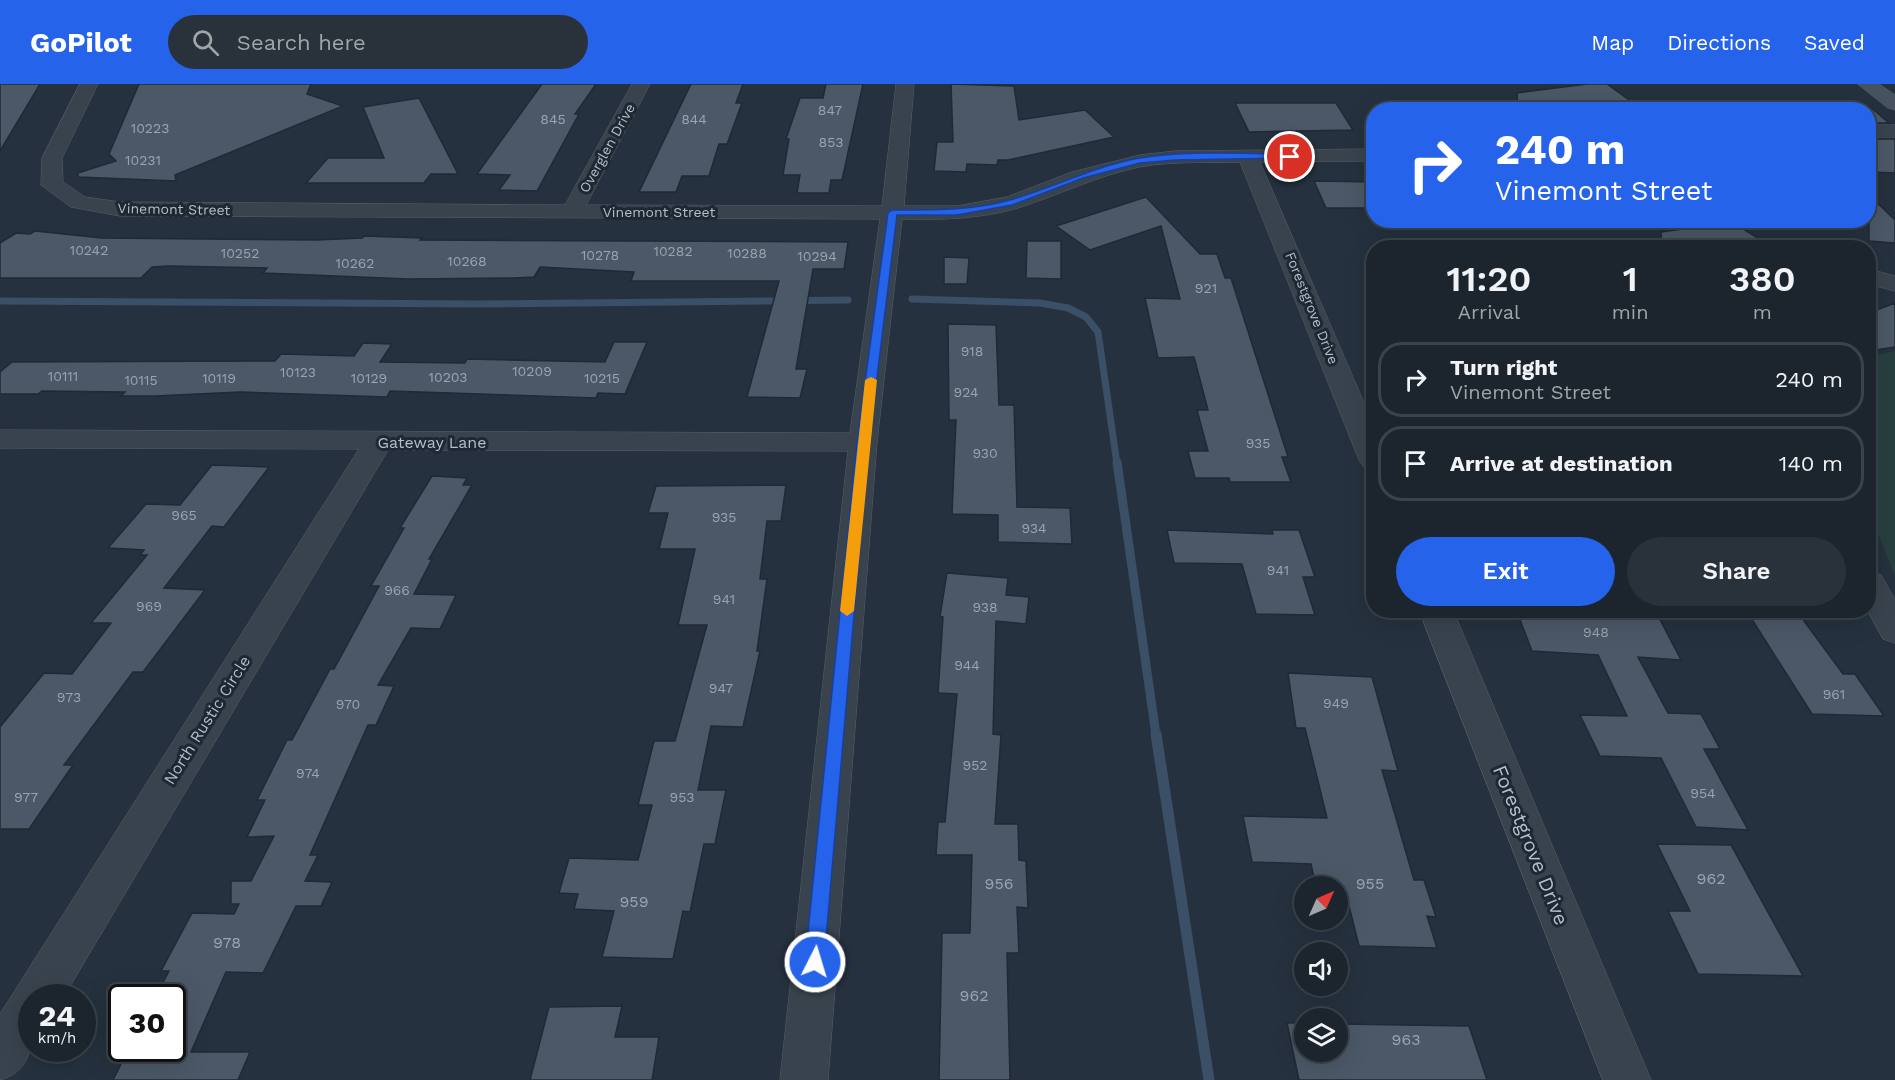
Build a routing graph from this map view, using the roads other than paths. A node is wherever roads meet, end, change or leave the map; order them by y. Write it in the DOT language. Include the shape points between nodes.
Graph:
graph roads {
  1 [pos="89,84"];
  2 [pos="641,84"];
  3 [pos="905,84"];
  4 [pos="1867,84"];
  5 [pos="1895,104"];
  6 [pos="1876,131"];
  7 [pos="1895,131"];
  8 [pos="1366,155"];
  9 [pos="1248,157"];
  10 [pos="572,211"];
  11 [pos="892,213"];
  12 [pos="1895,262"];
  13 [pos="1876,264"];
  14 [pos="1876,278"];
  15 [pos="1895,284"];
  16 [pos="0,439"];
  17 [pos="1366,441"];
  18 [pos="378,442"];
  19 [pos="863,442"];
  20 [pos="1876,596"];
  21 [pos="1439,618"];
  22 [pos="1895,630"];
  23 [pos="46,984"];
  24 [pos="18,1028"];
  25 [pos="0,1057"];
  26 [pos="804,1080"];
  27 [pos="1627,1080"];
  1 -- 10 [label="street, Vinemont Street" via="52,158 52,185 79,202 120,209"];
  2 -- 10 [label="street, Overglen Drive"];
  3 -- 11 [label="street"];
  4 -- 5 [label="main road"];
  6 -- 7 [label="street"];
  8 -- 9 [label="street, Vinemont Street"];
  9 -- 11 [label="street, Vinemont Street" via="1140,161 1080,176 1012,202 957,213"];
  9 -- 17 [label="street, Forestgrove Drive"];
  10 -- 11 [label="street, Vinemont Street"];
  11 -- 19 [label="street"];
  12 -- 13 [label="street"];
  14 -- 15 [label="street"];
  16 -- 18 [label="street, Gateway Lane"];
  18 -- 19 [label="street, Gateway Lane"];
  18 -- 23 [label="street, North Rustic Circle"];
  19 -- 26 [label="street"];
  20 -- 22 [label="street"];
  21 -- 27 [label="street, Forestgrove Drive"];
  24 -- 25 [label="street"];
}
